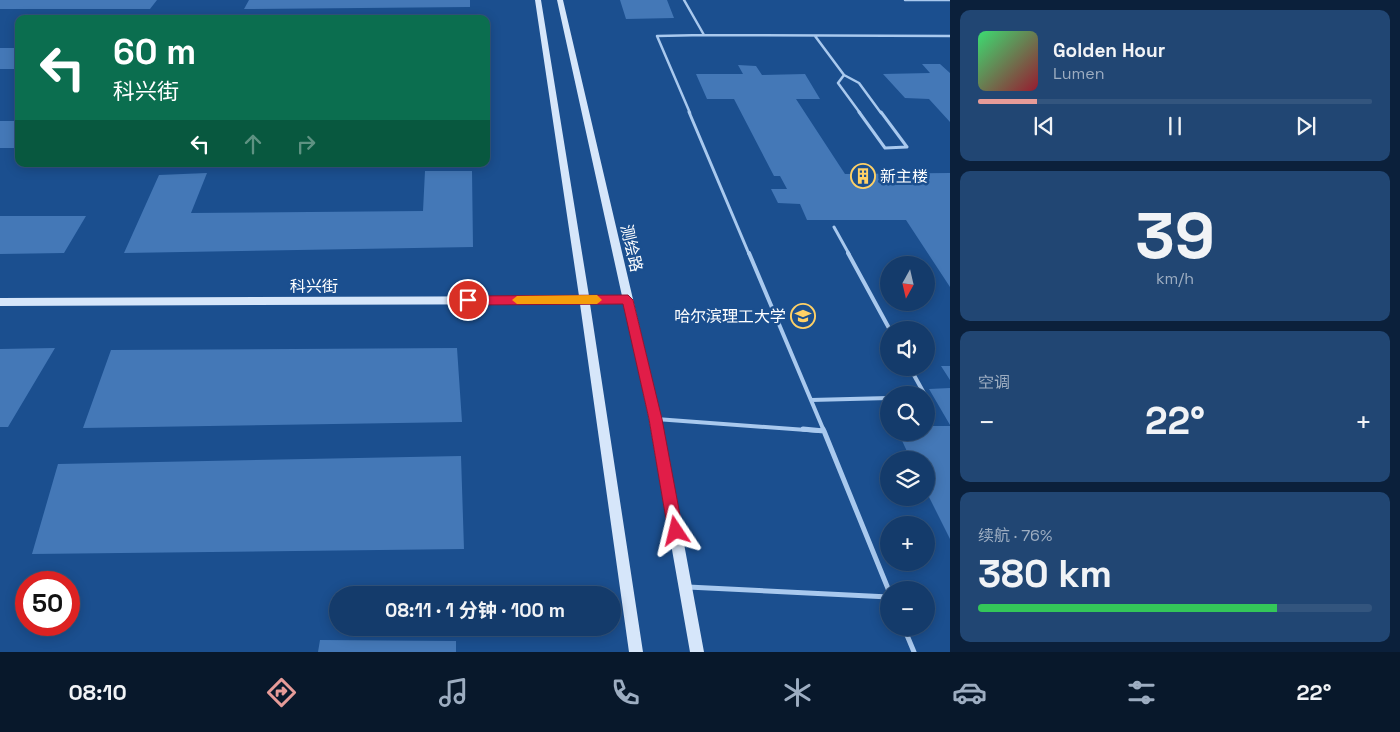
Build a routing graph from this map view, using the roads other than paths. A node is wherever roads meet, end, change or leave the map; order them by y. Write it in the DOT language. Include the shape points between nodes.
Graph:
graph roads {
  1 [pos="538,0"];
  2 [pos="560,0"];
  3 [pos="684,0"];
  4 [pos="905,0"];
  5 [pos="950,0"];
  6 [pos="704,36"];
  7 [pos="815,36"];
  8 [pos="950,36"];
  9 [pos="844,76"];
  10 [pos="834,227"];
  11 [pos="585,300"];
  12 [pos="628,300"];
  13 [pos="0,302"];
  14 [pos="885,321"];
  15 [pos="880,398"];
  16 [pos="811,400"];
  17 [pos="655,419"];
  18 [pos="824,431"];
  19 [pos="885,581"];
  20 [pos="686,587"];
  21 [pos="880,597"];
  22 [pos="907,636"];
  23 [pos="636,652"];
  24 [pos="697,652"];
  25 [pos="914,652"];
  1 -- 11 [label="main road"];
  2 -- 12 [label="main road, 测绘路"];
  3 -- 6 [label="lane"];
  4 -- 5 [label="lane"];
  6 -- 7 [label="lane"];
  6 -- 16 [label="lane" via="656,36"];
  7 -- 8 [label="lane"];
  7 -- 9 [label="lane"];
  9 -- 9 [label="lane" via="838,83 885,148 907,147 859,82"];
  10 -- 14 [label="lane"];
  11 -- 12 [label="main road, 科兴街"];
  11 -- 13 [label="main road, 科兴街"];
  11 -- 23 [label="main road"];
  12 -- 17 [label="main road, 测绘路"];
  15 -- 16 [label="lane"];
  16 -- 18 [label="lane"];
  17 -- 18 [label="lane"];
  17 -- 20 [label="main road, 测绘路"];
  18 -- 19 [label="lane"];
  20 -- 21 [label="lane"];
  20 -- 24 [label="main road, 测绘路"];
  22 -- 25 [label="lane"];
}
